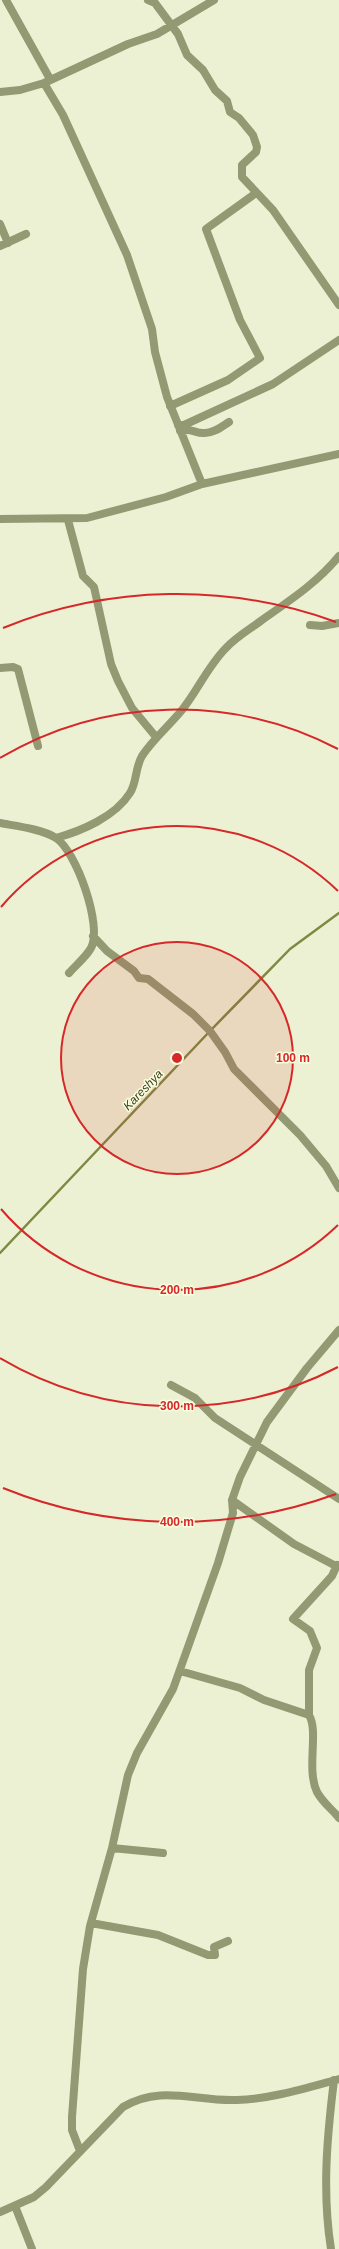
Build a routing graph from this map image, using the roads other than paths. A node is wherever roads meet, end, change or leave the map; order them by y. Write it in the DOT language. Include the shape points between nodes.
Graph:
graph roads {
  1 [pos="6,0"];
  2 [pos="148,0"];
  3 [pos="214,0"];
  4 [pos="170,24"];
  5 [pos="47,81"];
  6 [pos="0,92"];
  7 [pos="256,193"];
  8 [pos="0,224"];
  9 [pos="26,234"];
  10 [pos="8,243"];
  11 [pos="0,246"];
  12 [pos="339,305"];
  13 [pos="339,340"];
  14 [pos="170,406"];
  15 [pos="229,422"];
  16 [pos="179,428"];
  17 [pos="339,454"];
  18 [pos="202,484"];
  19 [pos="0,519"];
  20 [pos="68,520"];
  21 [pos="339,556"];
  22 [pos="339,623"];
  23 [pos="310,625"];
  24 [pos="0,668"];
  25 [pos="156,737"];
  26 [pos="38,746"];
  27 [pos="0,822"];
  28 [pos="56,838"];
  29 [pos="93,936"];
  30 [pos="69,973"];
  31 [pos="339,1188"];
  32 [pos="339,1330"];
  33 [pos="171,1385"];
  34 [pos="256,1445"];
  35 [pos="339,1499"];
  36 [pos="232,1500"];
  37 [pos="338,1565"];
  38 [pos="180,1671"];
  39 [pos="309,1715"];
  40 [pos="339,1818"];
  41 [pos="112,1848"];
  42 [pos="163,1853"];
  43 [pos="91,1923"];
  44 [pos="228,1941"];
  45 [pos="336,2080"];
  46 [pos="80,2151"];
  47 [pos="15,2206"];
  48 [pos="0,2212"];
  49 [pos="32,2249"];
  50 [pos="331,2249"];
  1 -- 5 [label="street"];
  2 -- 4 [label="street" via="155,3"];
  3 -- 4 [label="street"];
  4 -- 5 [label="street" via="157,34 128,44"];
  4 -- 7 [label="street" via="178,34 187,55 203,70 215,90 227,101 230,112 239,118 253,135 256,152 247,159 241,170 242,177"];
  5 -- 6 [label="street" via="20,90"];
  5 -- 14 [label="street" via="127,255 152,329 155,352"];
  7 -- 12 [label="street" via="273,210"];
  7 -- 14 [label="street" via="206,228 240,320 260,358 228,380"];
  8 -- 10 [label="street"];
  9 -- 10 [label="street"];
  10 -- 11 [label="street"];
  13 -- 16 [label="street" via="273,384"];
  14 -- 16 [label="street"];
  15 -- 16 [label="street" via="204,434"];
  16 -- 18 [label="street"];
  17 -- 18 [label="street"];
  18 -- 20 [label="street" via="111,513"];
  19 -- 20 [label="street"];
  20 -- 25 [label="street" via="83,576 94,587 111,664 118,682 132,708"];
  21 -- 25 [label="street" via="295,597 226,647 182,710"];
  22 -- 23 [label="street"];
  24 -- 26 [label="street" via="18,669"];
  25 -- 28 [label="street" via="137,766 133,786 122,802 89,826"];
  27 -- 28 [label="street"];
  28 -- 29 [label="street" via="68,851 88,893"];
  29 -- 30 [label="street" via="91,948"];
  29 -- 31 [label="street" via="139,978 148,979 197,1018 225,1052 234,1069 300,1135 326,1166"];
  32 -- 34 [label="street" via="267,1422"];
  33 -- 34 [label="street" via="195,1398 215,1418"];
  34 -- 35 [label="street"];
  34 -- 36 [label="street"];
  36 -- 37 [label="street" via="294,1544"];
  36 -- 38 [label="street" via="233,1513 218,1563"];
  37 -- 39 [label="street" via="332,1576 293,1619 310,1632 317,1648 309,1670"];
  38 -- 39 [label="street" via="240,1688 264,1700"];
  38 -- 41 [label="street" via="161,1714 132,1764"];
  39 -- 40 [label="street" via="312,1726 311,1771 316,1790 324,1803"];
  41 -- 42 [label="street"];
  41 -- 43 [label="street"];
  43 -- 44 [label="street" via="158,1935 208,1955 214,1955 214,1947 217,1944"];
  43 -- 46 [label="street" via="83,1969 72,2117 72,2130"];
  45 -- 46 [label="street" via="282,2094 237,2100 151,2095 136,2099 123,2107"];
  45 -- 50 [label="street" via="327,2145 325,2183"];
  46 -- 47 [label="street" via="46,2187"];
  47 -- 48 [label="street"];
  47 -- 49 [label="street"];
}
